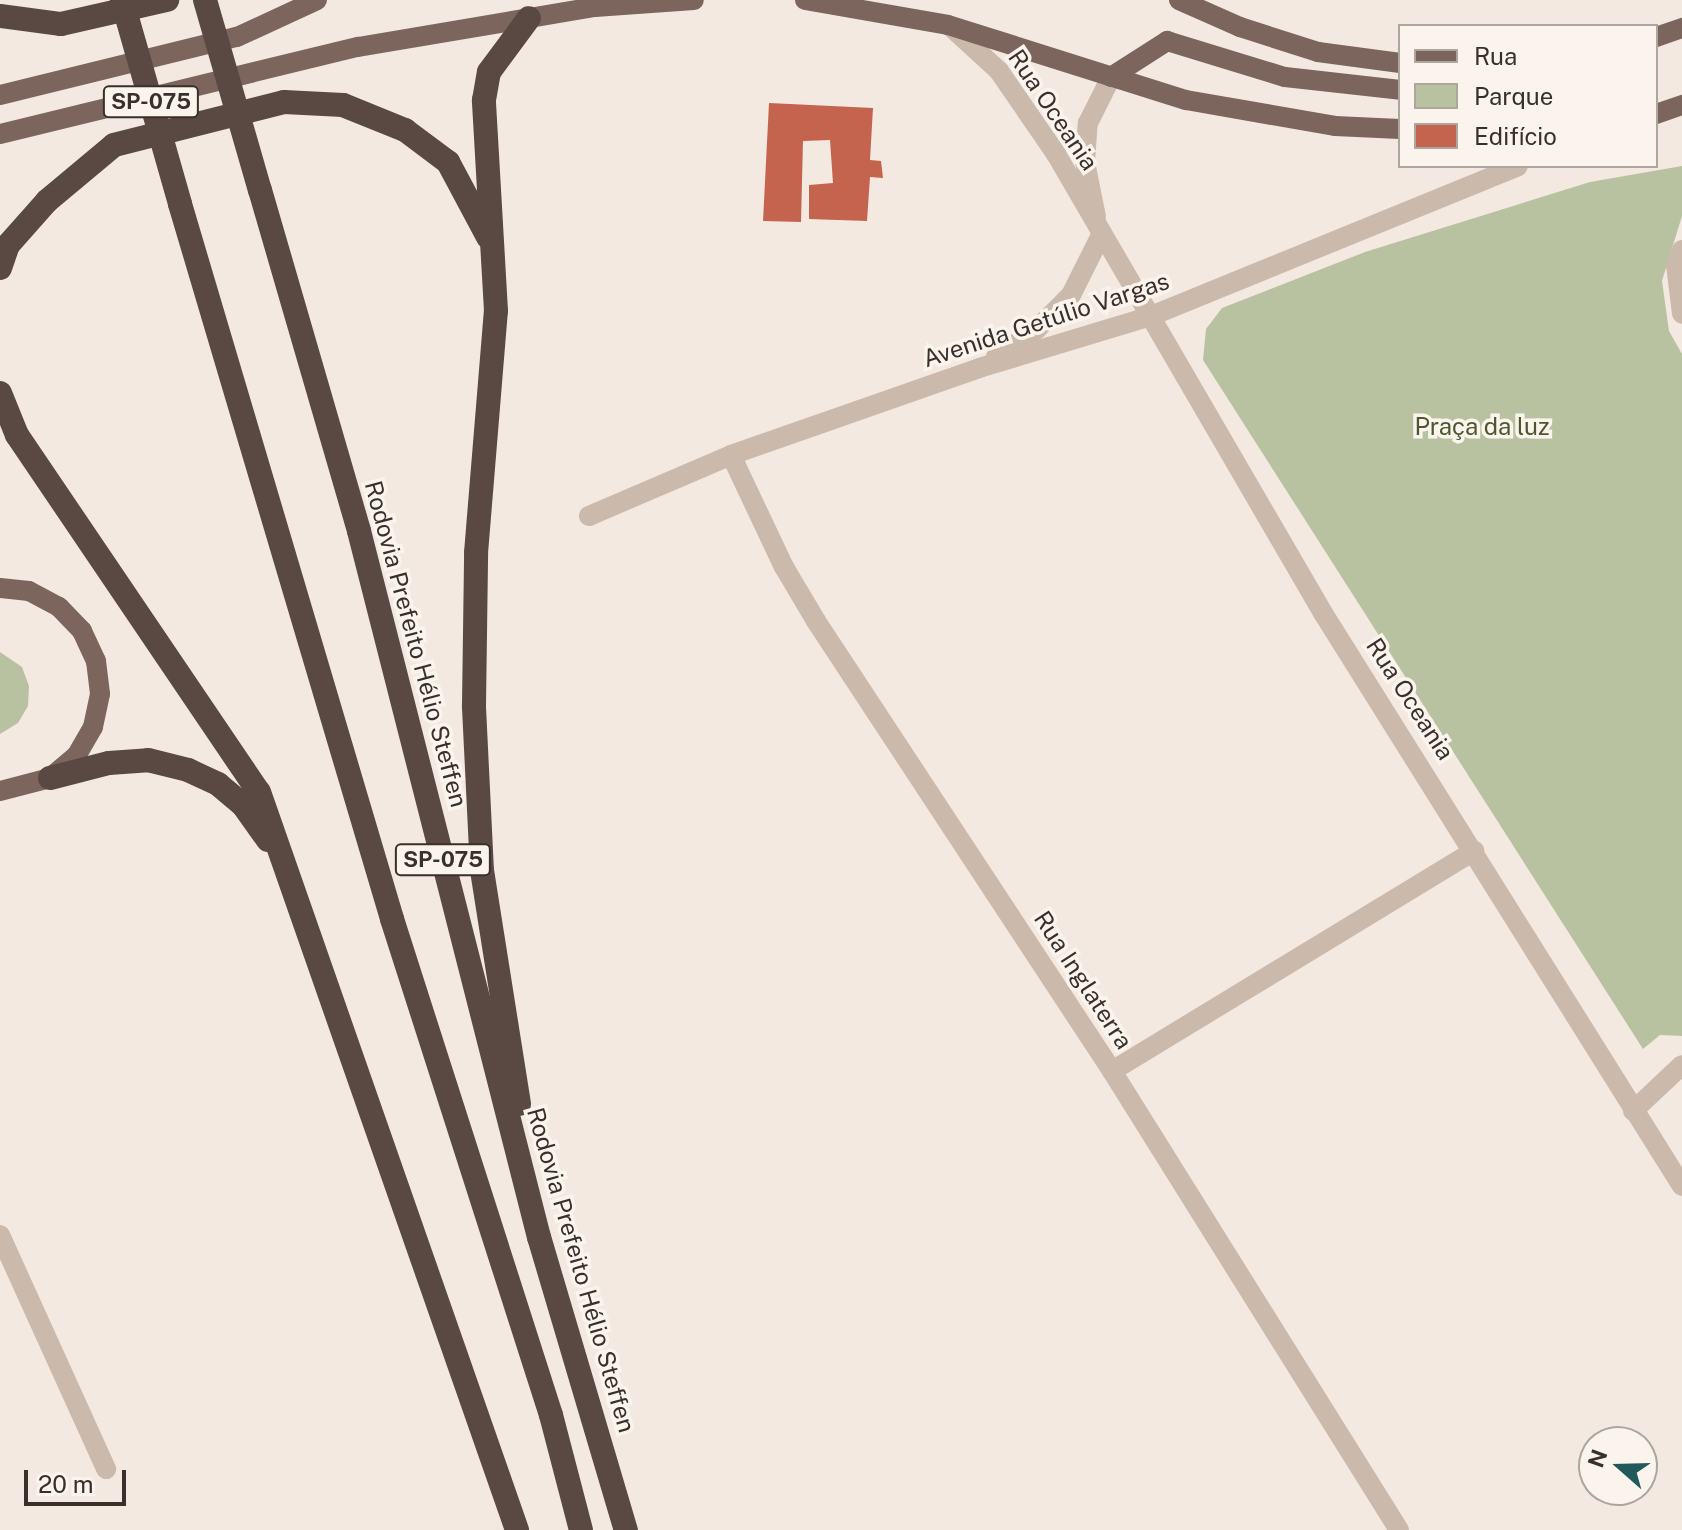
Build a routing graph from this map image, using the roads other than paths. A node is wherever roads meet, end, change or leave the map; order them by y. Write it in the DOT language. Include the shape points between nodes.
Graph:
graph roads {
  1 [pos="122,0"];
  2 [pos="167,0"];
  3 [pos="205,0"];
  4 [pos="317,0"];
  5 [pos="694,0"];
  6 [pos="805,0"];
  7 [pos="1179,0"];
  8 [pos="627,3"];
  9 [pos="0,16"];
  10 [pos="529,18"];
  11 [pos="948,25"];
  12 [pos="1682,28"];
  13 [pos="1658,36"];
  14 [pos="1398,63"];
  15 [pos="1111,77"];
  16 [pos="1398,90"];
  17 [pos="0,95"];
  18 [pos="1682,105"];
  19 [pos="1658,113"];
  20 [pos="1398,129"];
  21 [pos="0,134"];
  22 [pos="1513,168"];
  23 [pos="1100,237"];
  24 [pos="1682,250"];
  25 [pos="495,253"];
  26 [pos="0,268"];
  27 [pos="1682,314"];
  28 [pos="1151,316"];
  29 [pos="979,368"];
  30 [pos="0,393"];
  31 [pos="731,455"];
  32 [pos="589,516"];
  33 [pos="0,588"];
  34 [pos="50,778"];
  35 [pos="4,793"];
  36 [pos="1474,851"];
  37 [pos="293,883"];
  38 [pos="1682,1065"];
  39 [pos="1112,1071"];
  40 [pos="1633,1111"];
  41 [pos="1682,1186"];
  42 [pos="0,1235"];
  43 [pos="539,1237"];
  44 [pos="106,1469"];
  45 [pos="517,1530"];
  46 [pos="581,1530"];
  47 [pos="626,1530"];
  48 [pos="1399,1530"];
  1 -- 46 [label="highway, SP-075, bridge" via="392,919 551,1415"];
  2 -- 9 [label="highway" via="61,24"];
  3 -- 43 [label="highway, Rodovia Prefeito Hélio Steffen / SP-075, bridge" via="359,531"];
  4 -- 17 [label="main road" via="237,37"];
  5 -- 8 [label="main road"];
  6 -- 11 [label="main road"];
  7 -- 14 [label="main road" via="1318,52"];
  8 -- 10 [label="main road"];
  10 -- 21 [label="main road" via="358,47"];
  10 -- 25 [label="highway" via="489,72 484,100"];
  11 -- 15 [label="main road"];
  11 -- 23 [label="street, Rua Oceania" via="975,46 1012,89 1056,154"];
  12 -- 13 [label="main road"];
  15 -- 16 [label="main road" via="1167,41 1285,77"];
  15 -- 20 [label="main road" via="1254,114"];
  15 -- 23 [label="street, Rua Oceania" via="1088,123 1085,162"];
  18 -- 19 [label="main road"];
  22 -- 28 [label="street, Avenida Getúlio Vargas"];
  23 -- 28 [label="street, Rua Oceania"];
  23 -- 29 [label="street" via="1071,295 1036,330"];
  24 -- 27 [label="street" via="1676,265"];
  25 -- 26 [label="highway" via="456,173 417,138 343,105 284,102 114,145 47,201 8,245"];
  25 -- 43 [label="highway" via="496,311 476,553 474,705 482,871"];
  28 -- 29 [label="street, Avenida Getúlio Vargas"];
  28 -- 36 [label="street, Rua Oceania" via="1323,613"];
  29 -- 31 [label="street, Avenida Getúlio Vargas"];
  30 -- 37 [label="highway" via="17,435 244,765"];
  31 -- 32 [label="street, Avenida Getúlio Vargas"];
  31 -- 39 [label="street, Rua Inglaterra" via="816,621"];
  33 -- 34 [label="main road" via="29,591 59,607 82,631 96,661 100,694 93,727 76,756"];
  34 -- 35 [label="main road"];
  34 -- 37 [label="highway" via="109,763 148,760 188,770 243,805"];
  36 -- 39 [label="street"];
  36 -- 40 [label="street, Rua Oceania"];
  37 -- 45 [label="highway" via="334,1017"];
  38 -- 40 [label="street"];
  39 -- 48 [label="street, Rua Inglaterra"];
  40 -- 41 [label="street, Rua Oceania"];
  42 -- 44 [label="street"];
  43 -- 47 [label="highway, Rodovia Prefeito Hélio Steffen / SP-075"];
}
